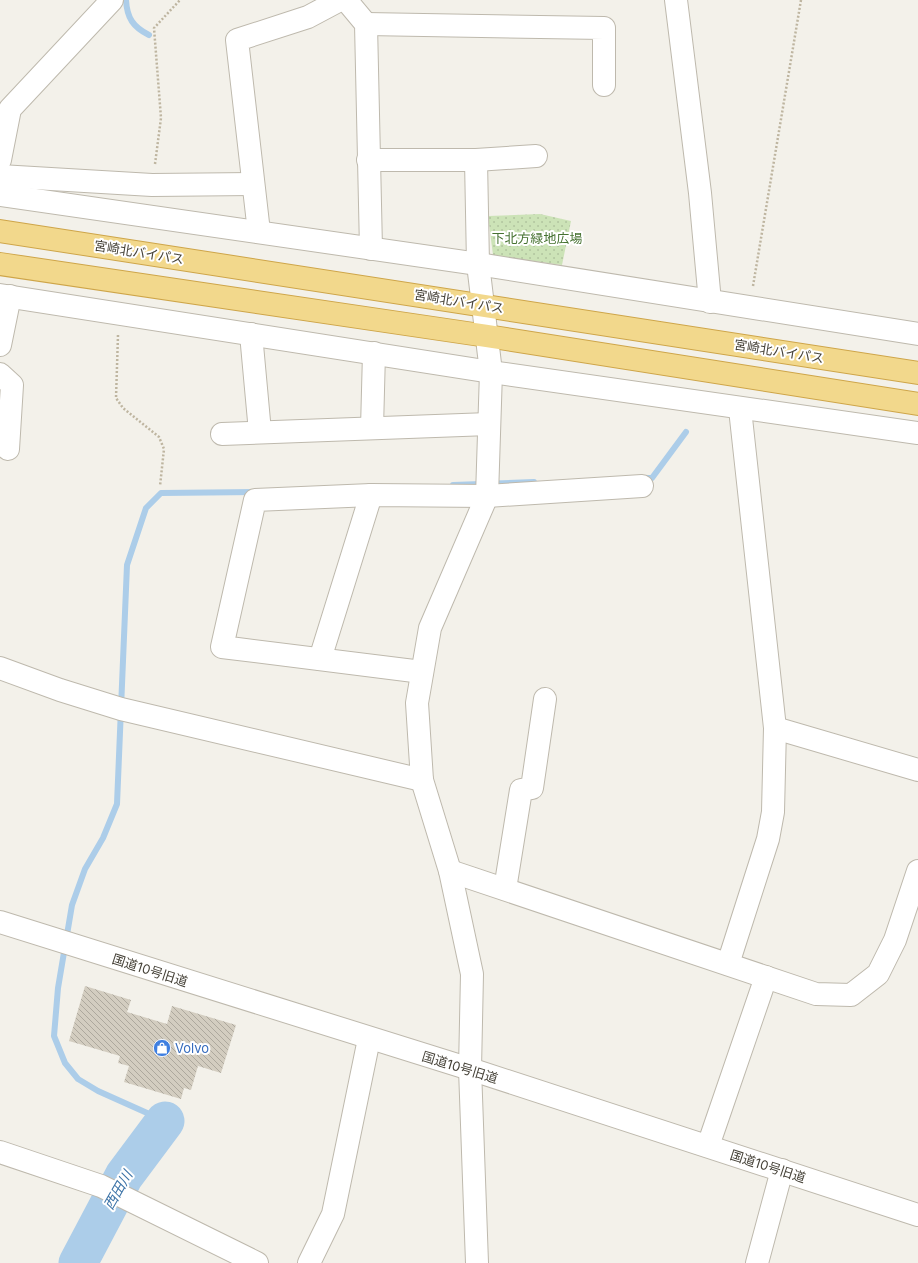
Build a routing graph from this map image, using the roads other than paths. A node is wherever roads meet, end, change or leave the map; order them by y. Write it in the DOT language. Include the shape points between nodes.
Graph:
graph roads {
  1 [pos="112,0"];
  2 [pos="340,0"];
  3 [pos="346,0"];
  4 [pos="676,0"];
  5 [pos="366,24"];
  6 [pos="604,84"];
  7 [pos="536,156"];
  8 [pos="0,160"];
  9 [pos="368,160"];
  10 [pos="476,160"];
  11 [pos="0,176"];
  12 [pos="253,184"];
  13 [pos="0,195"];
  14 [pos="0,231"];
  15 [pos="259,232"];
  16 [pos="371,249"];
  17 [pos="0,264"];
  18 [pos="478,264"];
  19 [pos="5,295"];
  20 [pos="710,302"];
  21 [pos="483,305"];
  22 [pos="251,334"];
  23 [pos="918,334"];
  24 [pos="487,336"];
  25 [pos="0,344"];
  26 [pos="374,353"];
  27 [pos="491,372"];
  28 [pos="918,373"];
  29 [pos="0,374"];
  30 [pos="918,404"];
  31 [pos="740,409"];
  32 [pos="489,424"];
  33 [pos="372,428"];
  34 [pos="260,432"];
  35 [pos="918,432"];
  36 [pos="222,434"];
  37 [pos="8,449"];
  38 [pos="642,486"];
  39 [pos="487,487"];
  40 [pos="371,495"];
  41 [pos="320,659"];
  42 [pos="0,668"];
  43 [pos="422,672"];
  44 [pos="545,698"];
  45 [pos="775,728"];
  46 [pos="918,770"];
  47 [pos="422,780"];
  48 [pos="450,871"];
  49 [pos="918,871"];
  50 [pos="505,889"];
  51 [pos="0,922"];
  52 [pos="728,964"];
  53 [pos="766,977"];
  54 [pos="369,1039"];
  55 [pos="470,1070"];
  56 [pos="708,1146"];
  57 [pos="0,1152"];
  58 [pos="782,1170"];
  59 [pos="918,1215"];
  60 [pos="258,1263"];
  61 [pos="308,1263"];
  62 [pos="477,1263"];
  63 [pos="757,1263"];
  1 -- 8 [label="street" via="10,110"];
  2 -- 12 [label="street" via="308,17 237,40"];
  3 -- 5 [label="street"];
  4 -- 20 [label="street" via="700,193"];
  5 -- 6 [label="street" via="604,28"];
  5 -- 9 [label="street"];
  7 -- 10 [label="street"];
  9 -- 10 [label="street"];
  9 -- 16 [label="street"];
  10 -- 18 [label="street"];
  11 -- 12 [label="street" via="152,185"];
  12 -- 15 [label="street"];
  13 -- 15 [label="street"];
  14 -- 21 [label="highway, 宮崎北バイパス"];
  15 -- 16 [label="street"];
  16 -- 18 [label="street"];
  17 -- 24 [label="highway"];
  18 -- 20 [label="street"];
  18 -- 21 [label="street"];
  19 -- 22 [label="street"];
  19 -- 25 [label="street"];
  20 -- 23 [label="street"];
  21 -- 24 [label="street"];
  21 -- 28 [label="highway, 宮崎北バイパス"];
  22 -- 26 [label="street"];
  22 -- 34 [label="street"];
  24 -- 27 [label="street"];
  24 -- 30 [label="highway"];
  26 -- 27 [label="street"];
  26 -- 33 [label="street"];
  27 -- 31 [label="street"];
  27 -- 32 [label="street"];
  29 -- 37 [label="street" via="12,385"];
  31 -- 35 [label="street"];
  31 -- 45 [label="street"];
  32 -- 33 [label="street"];
  32 -- 39 [label="street"];
  33 -- 34 [label="street"];
  34 -- 36 [label="street"];
  38 -- 39 [label="street"];
  39 -- 40 [label="street"];
  39 -- 43 [label="street" via="430,628"];
  40 -- 41 [label="street"];
  40 -- 41 [label="street" via="255,500 222,647"];
  41 -- 43 [label="street"];
  42 -- 47 [label="street" via="114,707"];
  43 -- 47 [label="street" via="417,703"];
  44 -- 50 [label="street" via="532,788 521,790"];
  45 -- 46 [label="street"];
  45 -- 52 [label="street" via="773,812 768,839"];
  47 -- 48 [label="street"];
  48 -- 50 [label="street"];
  48 -- 55 [label="street" via="472,974"];
  49 -- 53 [label="street" via="895,940 878,974 851,995 816,994"];
  50 -- 52 [label="street"];
  51 -- 54 [label="street, 国道10号旧道"];
  52 -- 53 [label="street"];
  53 -- 56 [label="street"];
  54 -- 55 [label="street, 国道10号旧道"];
  54 -- 61 [label="street" via="334,1214"];
  55 -- 56 [label="street, 国道10号旧道"];
  55 -- 62 [label="street"];
  56 -- 58 [label="street, 国道10号旧道"];
  57 -- 60 [label="street" via="101,1186"];
  58 -- 59 [label="street, 国道10号旧道"];
  58 -- 63 [label="street"];
}
